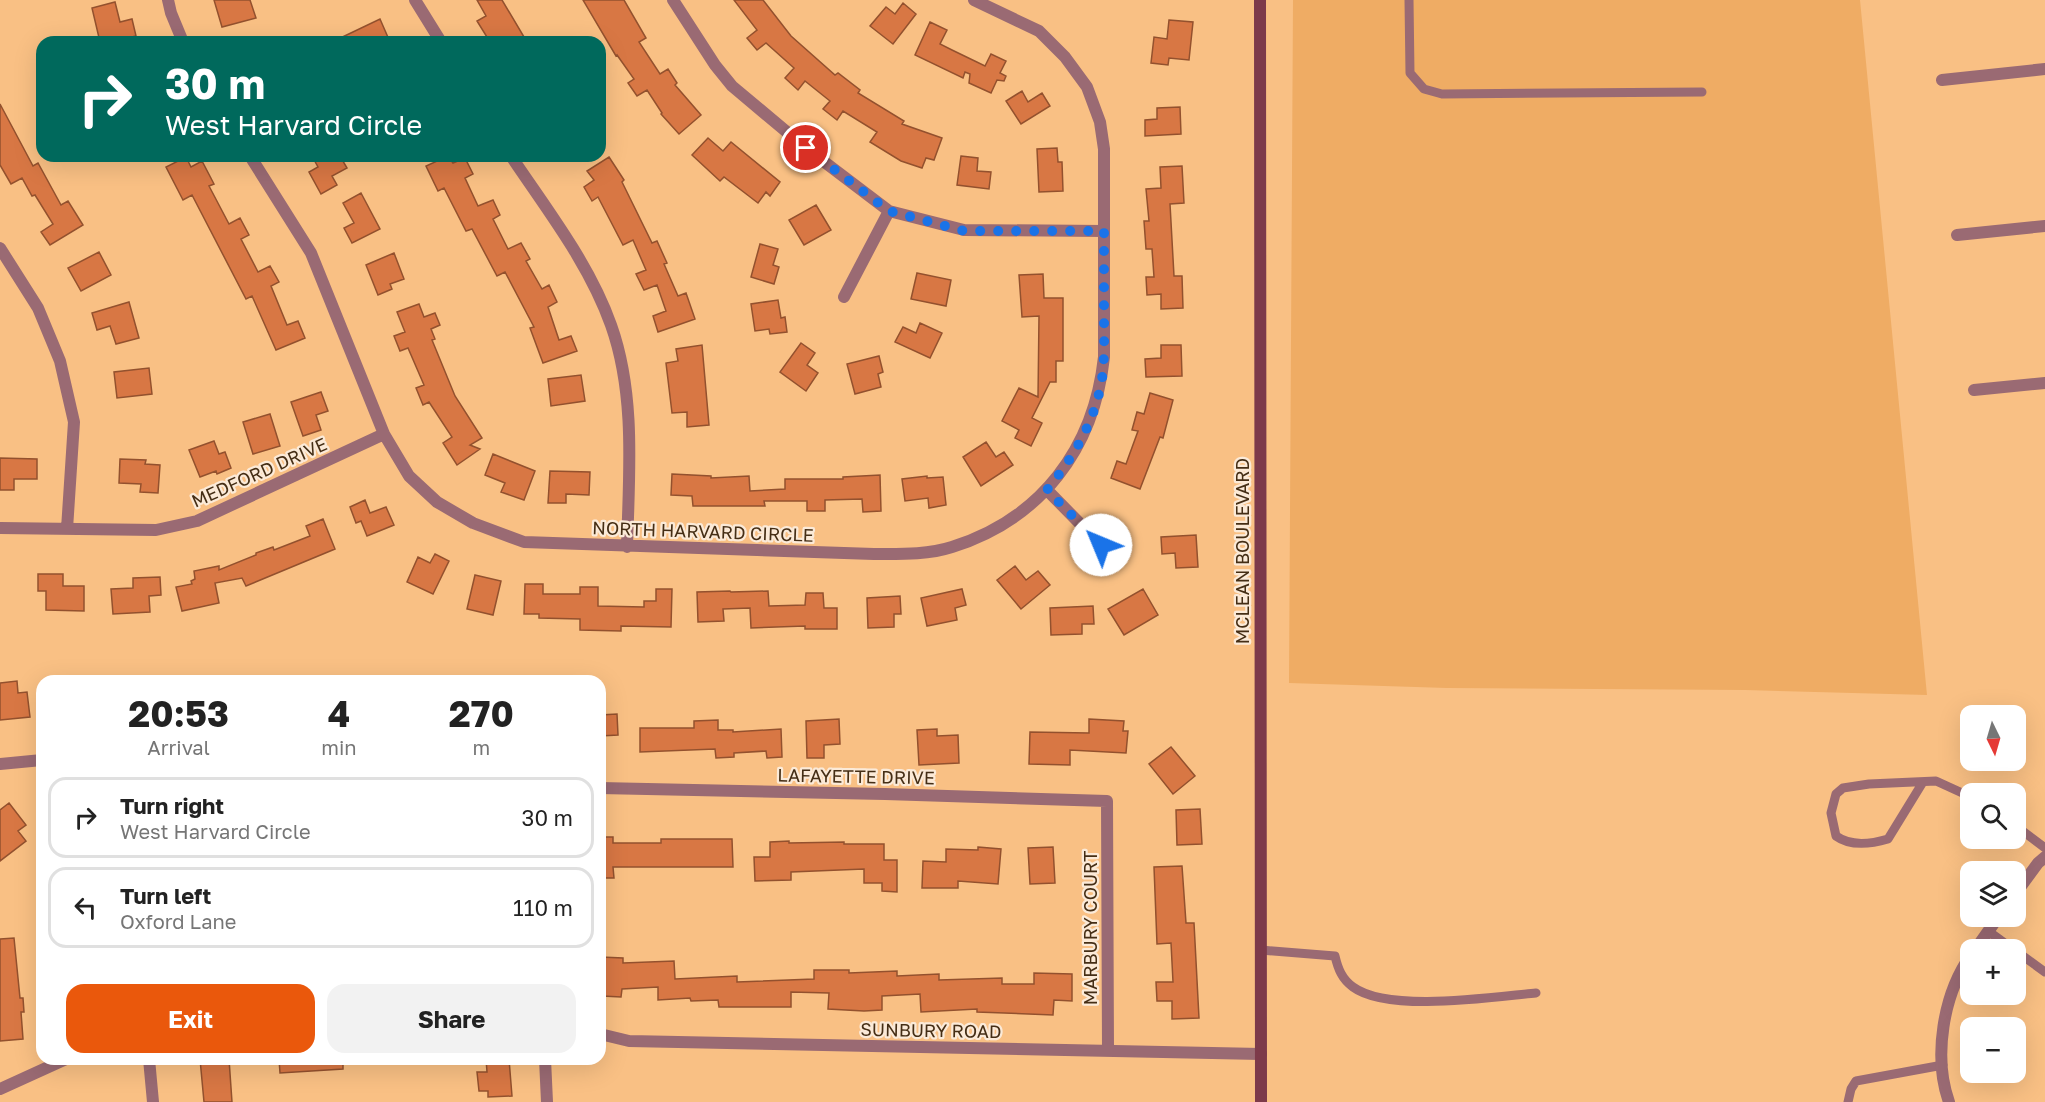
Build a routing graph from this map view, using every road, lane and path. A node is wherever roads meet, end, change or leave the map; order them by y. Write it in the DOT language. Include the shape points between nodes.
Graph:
graph roads {
  1 [pos="168,0"];
  2 [pos="415,0"];
  3 [pos="673,0"];
  4 [pos="974,0"];
  5 [pos="1260,0"];
  6 [pos="1409,0"];
  7 [pos="181,36"];
  8 [pos="437,36"];
  9 [pos="2045,69"];
  10 [pos="1942,80"];
  11 [pos="1702,92"];
  12 [pos="254,162"];
  13 [pos="515,162"];
  14 [pos="889,211"];
  15 [pos="2045,226"];
  16 [pos="1104,231"];
  17 [pos="1957,235"];
  18 [pos="0,248"];
  19 [pos="844,297"];
  20 [pos="2045,383"];
  21 [pos="1974,390"];
  22 [pos="384,434"];
  23 [pos="1047,490"];
  24 [pos="0,528"];
  25 [pos="67,530"];
  26 [pos="1101,545"];
  27 [pos="627,547"];
  28 [pos="36,761"];
  29 [pos="0,764"];
  30 [pos="1923,782"];
  31 [pos="606,788"];
  32 [pos="1960,792"];
  33 [pos="1107,804"];
  34 [pos="2026,834"];
  35 [pos="2045,848"];
  36 [pos="2045,857"];
  37 [pos="2026,879"];
  38 [pos="1991,927"];
  39 [pos="1988,931"];
  40 [pos="1983,939"];
  41 [pos="1999,939"];
  42 [pos="1261,950"];
  43 [pos="2026,958"];
  44 [pos="1960,971"];
  45 [pos="2045,972"];
  46 [pos="1536,993"];
  47 [pos="606,1035"];
  48 [pos="1108,1051"];
  49 [pos="1261,1054"];
  50 [pos="53,1065"];
  51 [pos="150,1065"];
  52 [pos="545,1065"];
  53 [pos="1943,1065"];
  54 [pos="0,1089"];
  55 [pos="153,1102"];
  56 [pos="547,1102"];
  57 [pos="1261,1102"];
  58 [pos="1848,1102"];
  59 [pos="1949,1102"];
  1 -- 7 [label="street"];
  2 -- 8 [label="street"];
  3 -- 14 [label="street" via="732,87"];
  4 -- 16 [label="street, NORTH HARVARD CIRCLE" via="1039,31 1087,87 1100,122 1104,149"];
  5 -- 42 [label="main road, MCLEAN BOULEVARD"];
  6 -- 11 [label="lane" via="1410,73 1424,89 1442,94"];
  9 -- 10 [label="street"];
  12 -- 22 [label="street, NORTH HARVARD CIRCLE" via="311,253"];
  13 -- 27 [label="street" via="588,272 612,326 627,396"];
  14 -- 16 [label="street" via="964,231"];
  14 -- 19 [label="street"];
  15 -- 17 [label="street"];
  16 -- 23 [label="street, NORTH HARVARD CIRCLE" via="1101,381 1081,442"];
  18 -- 25 [label="street" via="38,308 60,361 74,422"];
  20 -- 21 [label="street"];
  22 -- 25 [label="street, MEDFORD DRIVE" via="197,521 156,530"];
  22 -- 27 [label="street, NORTH HARVARD CIRCLE" via="409,476 437,502 473,523 524,542"];
  23 -- 26 [label="street"];
  23 -- 27 [label="street, NORTH HARVARD CIRCLE" via="1023,511 986,533 952,548 927,552"];
  24 -- 25 [label="street, MEDFORD DRIVE"];
  28 -- 29 [label="street"];
  30 -- 30 [label="lane" via="1843,788 1836,794 1831,813 1836,836 1845,843 1888,839"];
  30 -- 32 [label="lane" via="1936,781"];
  31 -- 33 [label="street, LAFAYETTE DRIVE" via="897,794"];
  33 -- 48 [label="street, MARBURY COURT"];
  34 -- 35 [label="lane"];
  36 -- 37 [label="street"];
  38 -- 39 [label="street"];
  39 -- 40 [label="street"];
  39 -- 41 [label="lane"];
  42 -- 46 [label="lane" via="1335,956 1340,972 1355,989 1386,999 1446,1000"];
  42 -- 49 [label="main road, MCLEAN BOULEVARD"];
  43 -- 45 [label="lane"];
  44 -- 53 [label="street" via="1942,1028"];
  47 -- 48 [label="street, SUNBURY ROAD" via="629,1041"];
  48 -- 49 [label="street, SUNBURY ROAD"];
  49 -- 57 [label="main road, MCLEAN BOULEVARD"];
  50 -- 54 [label="street"];
  51 -- 55 [label="street"];
  52 -- 56 [label="street"];
  53 -- 58 [label="lane" via="1856,1081"];
  53 -- 59 [label="street"];
}
